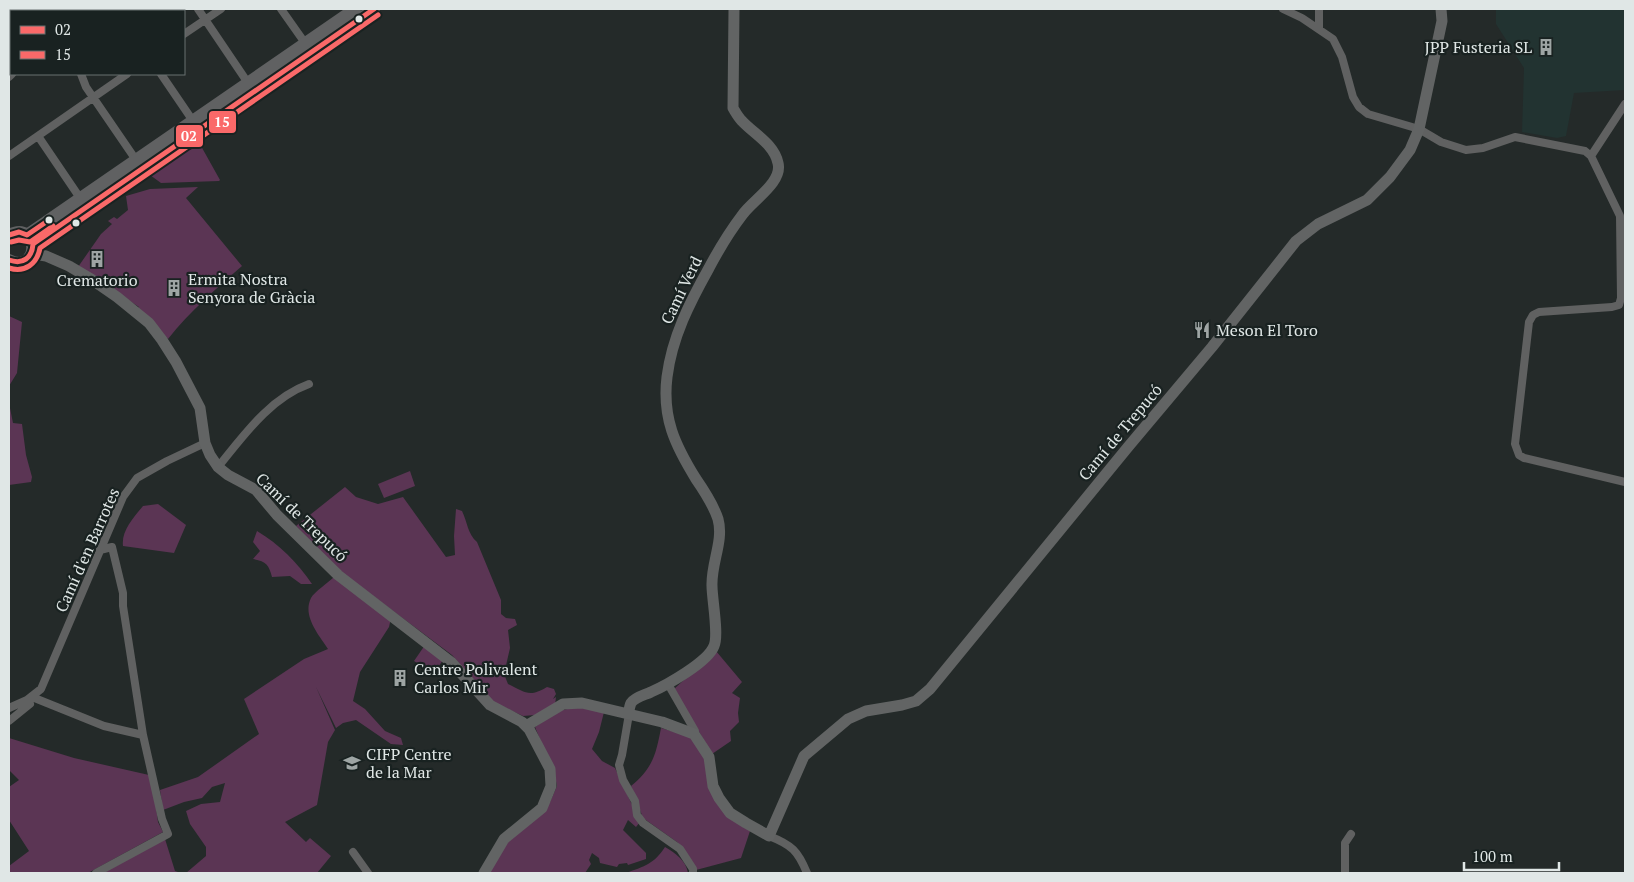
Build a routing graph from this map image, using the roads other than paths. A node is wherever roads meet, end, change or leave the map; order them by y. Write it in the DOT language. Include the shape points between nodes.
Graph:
graph roads {
  1 [pos="198,9"];
  2 [pos="221,9"];
  3 [pos="281,9"];
  4 [pos="356,9"];
  5 [pos="374,9"];
  6 [pos="734,9"];
  7 [pos="1283,9"];
  8 [pos="1319,9"];
  9 [pos="1441,9"];
  10 [pos="206,19"];
  11 [pos="1318,29"];
  12 [pos="185,33"];
  13 [pos="305,44"];
  14 [pos="81,75"];
  15 [pos="126,75"];
  16 [pos="162,75"];
  17 [pos="248,82"];
  18 [pos="93,98"];
  19 [pos="1625,104"];
  20 [pos="193,121"];
  21 [pos="1419,129"];
  22 [pos="38,136"];
  23 [pos="9,156"];
  24 [pos="1591,156"];
  25 [pos="136,160"];
  26 [pos="80,198"];
  27 [pos="1622,215"];
  28 [pos="9,235"];
  29 [pos="30,245"];
  30 [pos="9,260"];
  31 [pos="309,384"];
  32 [pos="206,443"];
  33 [pos="218,467"];
  34 [pos="1625,482"];
  35 [pos="100,550"];
  36 [pos="668,684"];
  37 [pos="30,698"];
  38 [pos="9,708"];
  39 [pos="628,714"];
  40 [pos="9,721"];
  41 [pos="526,726"];
  42 [pos="694,734"];
  43 [pos="144,735"];
  44 [pos="1351,834"];
  45 [pos="769,836"];
  46 [pos="353,852"];
  47 [pos="96,873"];
  48 [pos="368,873"];
  49 [pos="484,873"];
  50 [pos="693,873"];
  51 [pos="807,873"];
  52 [pos="1345,873"];
  1 -- 10 [label="street"];
  2 -- 10 [label="street"];
  3 -- 13 [label="street"];
  4 -- 13 [label="main road"];
  5 -- 29 [label="main road"];
  6 -- 36 [label="street, Camí Verd" via="734,108 741,120 766,142 778,163 778,173 732,228 719,250 683,318 669,367 666,408 671,432 679,451 712,503 720,541 712,583 714,646 703,659"];
  7 -- 11 [label="street"];
  8 -- 11 [label="street"];
  9 -- 21 [label="street, Camí de Trepucó" via="1442,21"];
  10 -- 12 [label="street"];
  10 -- 17 [label="street"];
  11 -- 21 [label="street" via="1333,39 1360,107 1368,114"];
  13 -- 17 [label="main road"];
  14 -- 18 [label="street"];
  15 -- 18 [label="street"];
  16 -- 20 [label="street"];
  17 -- 20 [label="main road"];
  18 -- 22 [label="street"];
  18 -- 25 [label="street"];
  19 -- 24 [label="street"];
  20 -- 25 [label="main road"];
  21 -- 24 [label="street" via="1441,142 1466,150 1515,137 1585,151"];
  21 -- 45 [label="street, Camí de Trepucó" via="1410,150 1377,192 1348,211 1318,224 1296,241 930,689 916,701 866,710 848,719 804,756"];
  22 -- 23 [label="street"];
  22 -- 26 [label="street"];
  24 -- 27 [label="street"];
  25 -- 26 [label="main road"];
  26 -- 29 [label="main road"];
  27 -- 34 [label="street" via="1619,305 1539,312 1529,322 1515,444 1519,455 1524,458"];
  28 -- 29 [label="main road" via="19,232"];
  29 -- 30 [label="main road" via="26,260 17,263"];
  29 -- 32 [label="street, Camí de Trepucó" via="40,255 91,279 149,323 176,362 200,408"];
  31 -- 33 [label="street" via="277,403 255,423"];
  32 -- 33 [label="street, Camí de Trepucó"];
  32 -- 35 [label="street, Camí d'en Barrotes" via="137,478 123,497"];
  33 -- 41 [label="street, Camí de Trepucó" via="256,490 277,516 338,575 451,662 490,705"];
  35 -- 37 [label="street, Camí d'en Barrotes" via="40,688"];
  35 -- 43 [label="street" via="112,547"];
  36 -- 39 [label="street, Camí Verd" via="637,698 631,703"];
  36 -- 42 [label="street"];
  37 -- 38 [label="street"];
  37 -- 40 [label="street, Camí d'en Barrotes" via="30,704"];
  37 -- 43 [label="street" via="104,726"];
  39 -- 41 [label="street" via="582,703 563,704"];
  39 -- 42 [label="street"];
  39 -- 50 [label="street" via="619,765 623,780 643,822 680,849"];
  41 -- 49 [label="street" via="550,769 551,786 542,808 504,839"];
  42 -- 45 [label="street" via="709,757 713,786 730,813"];
  43 -- 47 [label="street" via="162,820 168,834"];
  44 -- 52 [label="street" via="1345,843"];
  45 -- 51 [label="street" via="785,842 800,856"];
  46 -- 48 [label="street"];
}
